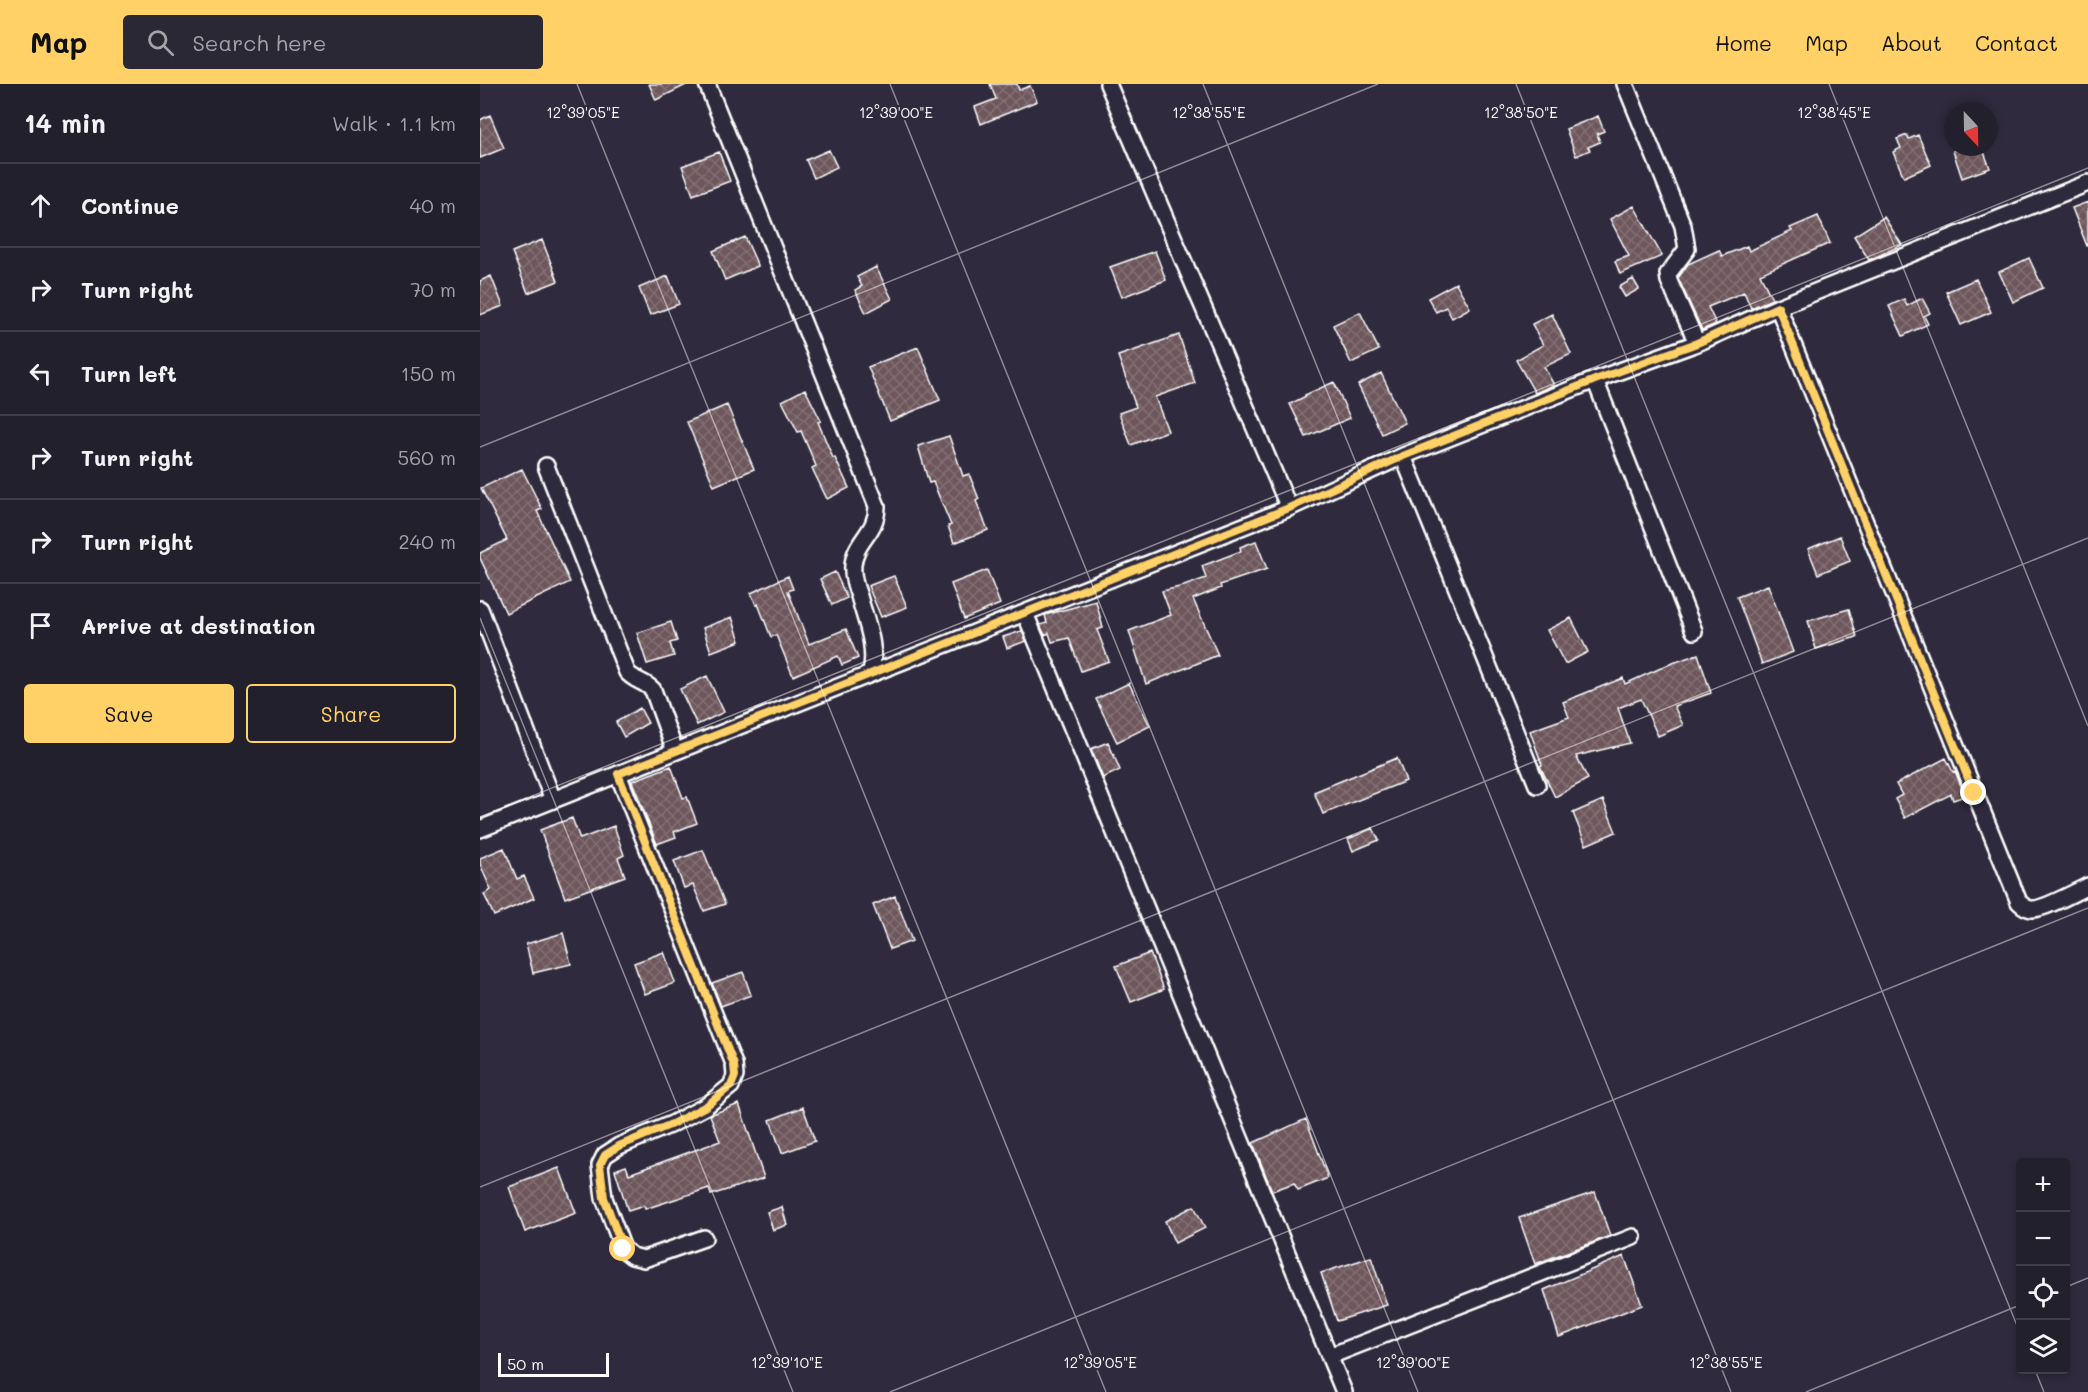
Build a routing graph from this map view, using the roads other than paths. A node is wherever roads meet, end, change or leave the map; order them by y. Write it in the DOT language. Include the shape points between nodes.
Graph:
graph roads {
  1 [pos="707,84"];
  2 [pos="1108,84"];
  3 [pos="1625,84"];
  4 [pos="2088,183"];
  5 [pos="1778,307"];
  6 [pos="1697,343"];
  7 [pos="1595,380"];
  8 [pos="1403,456"];
  9 [pos="546,466"];
  10 [pos="1289,508"];
  11 [pos="480,609"];
  12 [pos="1025,613"];
  13 [pos="1694,631"];
  14 [pos="872,673"];
  15 [pos="675,751"];
  16 [pos="618,774"];
  17 [pos="1537,785"];
  18 [pos="553,800"];
  19 [pos="480,829"];
  20 [pos="2088,886"];
  21 [pos="1633,1237"];
  22 [pos="704,1238"];
  23 [pos="1330,1356"];
  24 [pos="1344,1392"];
  1 -- 14 [label="street" via="877,506 875,521 857,550 853,566 854,582 872,640"];
  2 -- 10 [label="street"];
  3 -- 6 [label="street" via="1683,226 1687,249 1668,274"];
  4 -- 5 [label="street"];
  5 -- 6 [label="street"];
  5 -- 20 [label="street" via="2019,902 2032,909 2041,907"];
  6 -- 7 [label="street"];
  7 -- 8 [label="street"];
  7 -- 13 [label="street"];
  8 -- 10 [label="street"];
  8 -- 17 [label="street"];
  9 -- 15 [label="street" via="624,668 653,690"];
  10 -- 12 [label="street"];
  11 -- 18 [label="street"];
  12 -- 14 [label="street"];
  12 -- 23 [label="street"];
  14 -- 15 [label="street"];
  15 -- 16 [label="street"];
  16 -- 18 [label="street"];
  16 -- 22 [label="street" via="734,1065 735,1076 731,1086 706,1106 605,1155 600,1165 604,1198 623,1249 632,1256 644,1259"];
  18 -- 19 [label="street"];
  21 -- 23 [label="street"];
  23 -- 24 [label="street"];
}
